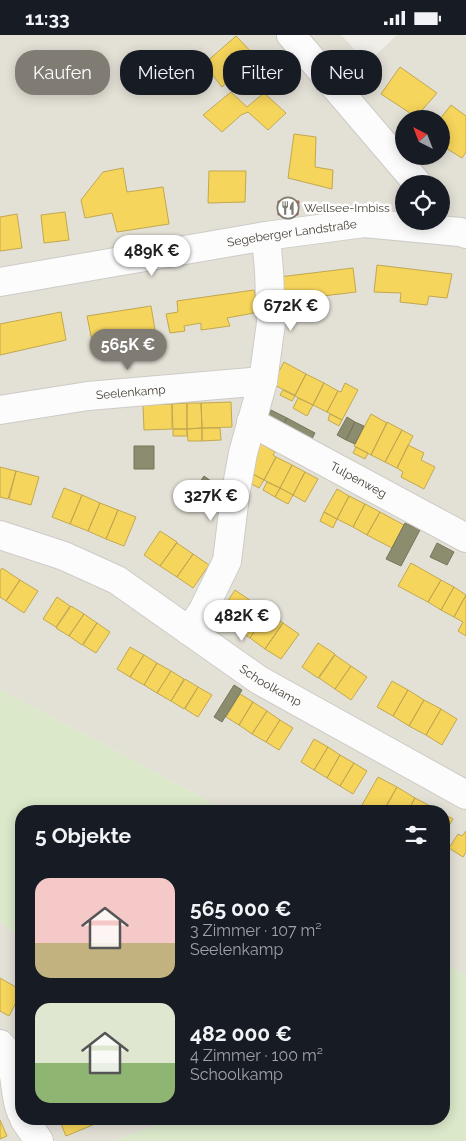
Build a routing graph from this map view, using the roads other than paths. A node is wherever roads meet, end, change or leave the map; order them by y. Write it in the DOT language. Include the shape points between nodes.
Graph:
graph roads {
  1 [pos="291,35"];
  2 [pos="410,175"];
  3 [pos="450,219"];
  4 [pos="463,233"];
  5 [pos="266,236"];
  6 [pos="0,282"];
  7 [pos="263,381"];
  8 [pos="0,410"];
  9 [pos="251,423"];
  10 [pos="0,535"];
  11 [pos="466,538"];
  12 [pos="189,631"];
  13 [pos="466,795"];
  14 [pos="0,1044"];
  15 [pos="15,1084"];
  16 [pos="28,1125"];
  17 [pos="39,1141"];
  1 -- 2 [label="street"];
  3 -- 4 [label="street"];
  4 -- 5 [label="street, Segeberger Landstraße" via="364,223"];
  5 -- 6 [label="street, Segeberger Landstraße"];
  5 -- 7 [label="street" via="271,323"];
  7 -- 8 [label="street, Seelenkamp" via="88,396"];
  7 -- 9 [label="street"];
  9 -- 11 [label="street, Tulpenweg"];
  9 -- 12 [label="street" via="235,496 227,561"];
  10 -- 12 [label="street, Schoolkamp" via="64,556 117,580"];
  12 -- 13 [label="street, Schoolkamp" via="259,680"];
  14 -- 15 [label="street" via="12,1062"];
  16 -- 17 [label="street"];
}
